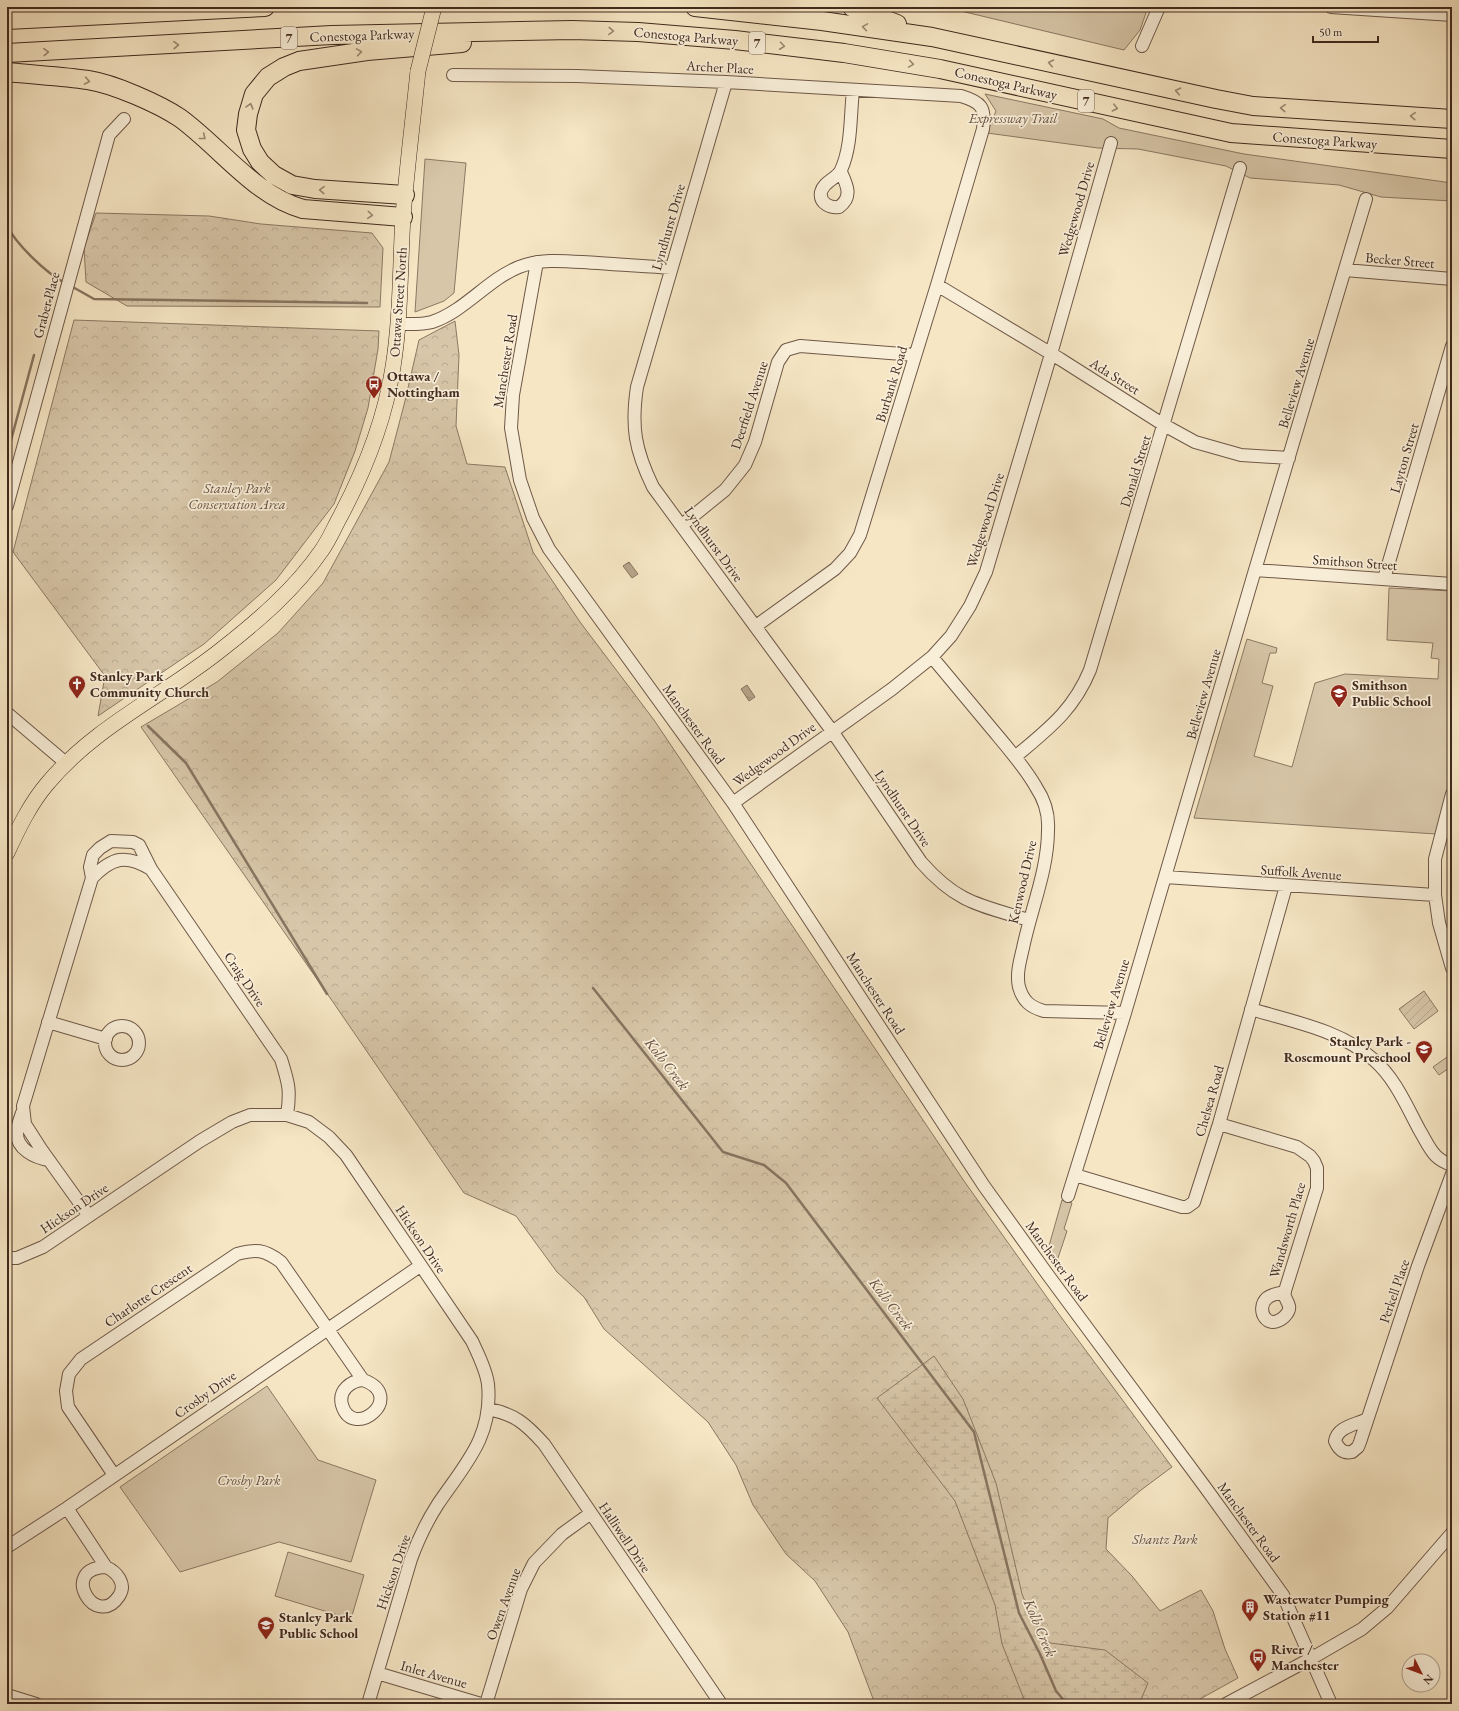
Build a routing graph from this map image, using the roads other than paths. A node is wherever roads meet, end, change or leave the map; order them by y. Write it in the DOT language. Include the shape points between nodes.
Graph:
graph roads {
  1 [pos="265,7"];
  2 [pos="434,7"];
  3 [pos="695,7"];
  4 [pos="852,7"];
  5 [pos="1159,7"];
  6 [pos="1331,7"];
  7 [pos="1452,15"];
  8 [pos="7,20"];
  9 [pos="572,30"];
  10 [pos="932,37"];
  11 [pos="1142,46"];
  12 [pos="7,53"];
  13 [pos="7,72"];
  14 [pos="453,75"];
  15 [pos="726,82"];
  16 [pos="853,91"];
  17 [pos="982,107"];
  18 [pos="124,119"];
  19 [pos="1452,119"];
  20 [pos="1111,142"];
  21 [pos="1452,149"];
  22 [pos="1240,168"];
  23 [pos="841,172"];
  24 [pos="405,196"];
  25 [pos="1366,200"];
  26 [pos="403,218"];
  27 [pos="537,262"];
  28 [pos="671,268"];
  29 [pos="1345,270"];
  30 [pos="1452,279"];
  31 [pos="937,285"];
  32 [pos="398,324"];
  33 [pos="1452,346"];
  34 [pos="915,354"];
  35 [pos="1051,354"];
  36 [pos="1164,425"];
  37 [pos="1289,458"];
  38 [pos="7,506"];
  39 [pos="682,525"];
  40 [pos="1255,570"];
  41 [pos="1384,579"];
  42 [pos="1452,584"];
  43 [pos="756,626"];
  44 [pos="932,657"];
  45 [pos="7,713"];
  46 [pos="832,731"];
  47 [pos="1015,757"];
  48 [pos="66,763"];
  49 [pos="1452,794"];
  50 [pos="733,803"];
  51 [pos="7,853"];
  52 [pos="152,869"];
  53 [pos="1165,877"];
  54 [pos="92,878"];
  55 [pos="1286,886"];
  56 [pos="1435,895"];
  57 [pos="1029,920"];
  58 [pos="1452,968"];
  59 [pos="1251,1009"];
  60 [pos="1125,1013"];
  61 [pos="48,1022"];
  62 [pos="106,1038"];
  63 [pos="287,1115"];
  64 [pos="1218,1124"];
  65 [pos="1452,1165"];
  66 [pos="1075,1174"];
  67 [pos="1452,1174"];
  68 [pos="1068,1196"];
  69 [pos="89,1216"];
  70 [pos="7,1258"];
  71 [pos="420,1266"];
  72 [pos="1285,1292"];
  73 [pos="327,1329"];
  74 [pos="363,1380"];
  75 [pos="488,1409"];
  76 [pos="1367,1419"];
  77 [pos="114,1476"];
  78 [pos="67,1508"];
  79 [pos="591,1513"];
  80 [pos="1452,1533"];
  81 [pos="7,1547"];
  82 [pos="106,1567"];
  83 [pos="1312,1658"];
  84 [pos="377,1673"];
  85 [pos="7,1695"];
  86 [pos="36,1704"];
  87 [pos="368,1704"];
  88 [pos="481,1704"];
  89 [pos="486,1704"];
  90 [pos="721,1704"];
  91 [pos="1226,1704"];
  92 [pos="1331,1704"];
  1 -- 8 [label="highway"];
  2 -- 24 [label="main road, Ottawa Street North, bridge" via="418,71"];
  10 -- 3 [label="highway, Conestoga Parkway / 7, one-way" via="822,20"];
  4 -- 10 [label="highway"];
  5 -- 11 [label="street"];
  6 -- 7 [label="street"];
  12 -- 9 [label="highway, Conestoga Parkway / 7, one-way" via="332,35"];
  9 -- 21 [label="highway, Conestoga Parkway / 7, one-way" via="638,32 735,40 844,54 963,73 1231,133"];
  24 -- 9 [label="highway, one-way" via="315,189 292,185 274,175 260,162 252,149 246,130 254,94 268,77 299,61 367,51 507,40"];
  19 -- 10 [label="highway, Conestoga Parkway / 7, one-way" via="1253,106"];
  13 -- 26 [label="highway, one-way" via="90,80 134,94 180,118 268,194 288,205 303,210"];
  14 -- 15 [label="street, Archer Place" via="577,76"];
  15 -- 16 [label="street, Archer Place"];
  15 -- 28 [label="street, Lyndhurst Drive"];
  16 -- 17 [label="street, Archer Place" via="961,96 973,100"];
  16 -- 23 [label="street" via="848,149"];
  17 -- 31 [label="street, Burbank Road" via="983,129"];
  18 -- 38 [label="street, Graber Place" via="109,135"];
  20 -- 35 [label="street, Wedgewood Drive"];
  22 -- 36 [label="street, Donald Street"];
  24 -- 26 [label="main road, Ottawa Street North"];
  25 -- 29 [label="street, Belleview Avenue"];
  26 -- 32 [label="main road, Ottawa Street North"];
  27 -- 28 [label="street" via="562,261"];
  27 -- 32 [label="street" via="504,275 441,318 431,322"];
  27 -- 50 [label="street, Manchester Road" via="513,395 511,428 520,480 533,518 549,549 578,591"];
  28 -- 39 [label="street, Lyndhurst Drive" via="637,387 633,410 634,429 648,476"];
  29 -- 30 [label="street, Becker Street"];
  29 -- 37 [label="street, Belleview Avenue"];
  31 -- 34 [label="street, Burbank Road"];
  31 -- 35 [label="street, Ada Street"];
  32 -- 48 [label="main road, Ottawa Street North" via="393,367 379,427 356,488 323,549 297,581 259,620 219,652 105,730"];
  33 -- 41 [label="street, Layton Street"];
  34 -- 39 [label="street, Deerfield Avenue" via="800,346 786,350 778,362 755,442 745,465 725,490"];
  34 -- 43 [label="street, Burbank Road" via="864,524 855,544 835,569"];
  35 -- 36 [label="street, Ada Street"];
  35 -- 44 [label="street, Wedgewood Drive" via="986,572 970,606"];
  36 -- 37 [label="street, Ada Street" via="1195,442 1241,455"];
  36 -- 47 [label="street, Donald Street" via="1090,670 1062,717"];
  37 -- 40 [label="street, Belleview Avenue"];
  39 -- 43 [label="street, Lyndhurst Drive"];
  40 -- 41 [label="street, Smithson Street"];
  40 -- 53 [label="street, Belleview Avenue"];
  41 -- 42 [label="street, Smithson Street"];
  43 -- 46 [label="street, Lyndhurst Drive"];
  44 -- 46 [label="street, Wedgewood Drive"];
  44 -- 47 [label="street, Kenwood Drive"];
  45 -- 48 [label="street"];
  46 -- 50 [label="street, Wedgewood Drive"];
  46 -- 57 [label="street, Lyndhurst Drive" via="921,862 936,879 978,905"];
  47 -- 57 [label="street, Kenwood Drive" via="1037,787 1048,816 1048,845"];
  48 -- 51 [label="main road, Ottawa Street North" via="46,784"];
  49 -- 56 [label="street" via="1436,859"];
  50 -- 83 [label="street, Manchester Road" via="984,1186 1283,1595"];
  52 -- 54 [label="street, Craig Drive" via="139,861 114,861"];
  52 -- 54 [label="street, Craig Drive" via="139,845 133,842 111,841 93,855 90,867"];
  52 -- 63 [label="street, Craig Drive" via="280,1058 289,1086"];
  53 -- 55 [label="street, Suffolk Avenue"];
  53 -- 60 [label="street, Belleview Avenue"];
  54 -- 61 [label="street, Craig Drive"];
  55 -- 56 [label="street, Suffolk Avenue"];
  55 -- 59 [label="street, Chelsea Road"];
  56 -- 58 [label="street" via="1439,923"];
  57 -- 60 [label="street, Kenwood Drive" via="1018,978 1026,1003 1044,1011"];
  59 -- 64 [label="street, Chelsea Road"];
  59 -- 65 [label="street" via="1334,1035 1353,1044 1374,1060 1398,1090 1430,1149 1441,1160"];
  60 -- 66 [label="street, Belleview Avenue"];
  61 -- 62 [label="street"];
  61 -- 69 [label="street, Craig Drive" via="23,1106 25,1124"];
  63 -- 69 [label="street, Hickson Drive" via="250,1115 232,1122"];
  63 -- 71 [label="street, Hickson Drive" via="309,1122 329,1137 346,1155"];
  64 -- 66 [label="street, Chelsea Road" via="1197,1197 1187,1207"];
  64 -- 72 [label="street, Wandsworth Place" via="1297,1148 1310,1156 1317,1168 1317,1188"];
  66 -- 68 [label="street, Belleview Avenue"];
  67 -- 76 [label="street, Perkell Place"];
  69 -- 70 [label="street, Hickson Drive" via="43,1247 17,1258"];
  71 -- 73 [label="street, Crosby Drive"];
  71 -- 75 [label="street, Hickson Drive" via="472,1341 488,1383"];
  73 -- 74 [label="street, Charlotte Crescent"];
  73 -- 77 [label="street, Crosby Drive"];
  73 -- 77 [label="street, Charlotte Crescent" via="281,1262 269,1253 253,1250 237,1254 93,1350 81,1359 69,1374 66,1391 68,1407"];
  75 -- 79 [label="street, Halliwell Drive" via="506,1412 529,1427 544,1444"];
  75 -- 84 [label="street, Hickson Drive" via="484,1431 472,1456 419,1538"];
  77 -- 78 [label="street, Crosby Drive"];
  78 -- 81 [label="street, Crosby Drive"];
  78 -- 82 [label="street"];
  79 -- 89 [label="street, Owen Avenue" via="562,1534 534,1563 521,1589"];
  79 -- 90 [label="street, Halliwell Drive"];
  80 -- 83 [label="street" via="1387,1608 1362,1628"];
  83 -- 91 [label="street"];
  83 -- 92 [label="street, Manchester Road"];
  84 -- 87 [label="street, Hickson Drive"];
  84 -- 88 [label="street, Inlet Avenue"];
  85 -- 86 [label="street"];
}
